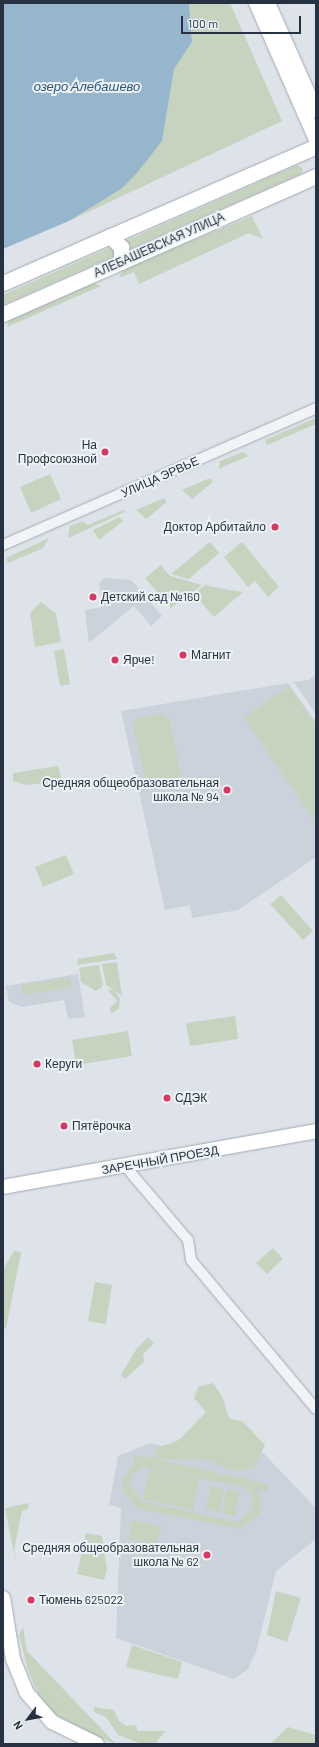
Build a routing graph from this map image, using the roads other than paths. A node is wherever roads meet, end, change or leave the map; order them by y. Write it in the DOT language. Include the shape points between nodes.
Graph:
graph roads {
  1 [pos="256,3"];
  2 [pos="268,3"];
  3 [pos="316,111"];
  4 [pos="316,140"];
  5 [pos="316,146"];
  6 [pos="316,176"];
  7 [pos="110,236"];
  8 [pos="121,262"];
  9 [pos="3,283"];
  10 [pos="3,314"];
  11 [pos="316,408"];
  12 [pos="3,546"];
  13 [pos="316,1131"];
  14 [pos="125,1166"];
  15 [pos="3,1187"];
  16 [pos="316,1409"];
  17 [pos="3,1598"];
  18 [pos="97,1744"];
  1 -- 4 [label="street"];
  2 -- 3 [label="street"];
  5 -- 7 [label="main road"];
  6 -- 8 [label="main road, АЛЕБАШЕВСКАЯ УЛИЦА"];
  7 -- 8 [label="main road" via="121,247"];
  7 -- 9 [label="main road"];
  8 -- 10 [label="main road, АЛЕБАШЕВСКАЯ УЛИЦА"];
  11 -- 12 [label="street, УЛИЦА ЭРВЬЕ"];
  13 -- 14 [label="street, ЗАРЕЧНЫЙ ПРОЕЗД"];
  14 -- 15 [label="street, ЗАРЕЧНЫЙ ПРОЕЗД"];
  14 -- 16 [label="street" via="188,1240 190,1260"];
  17 -- 18 [label="street" via="13,1659 26,1692 52,1722"];
}
